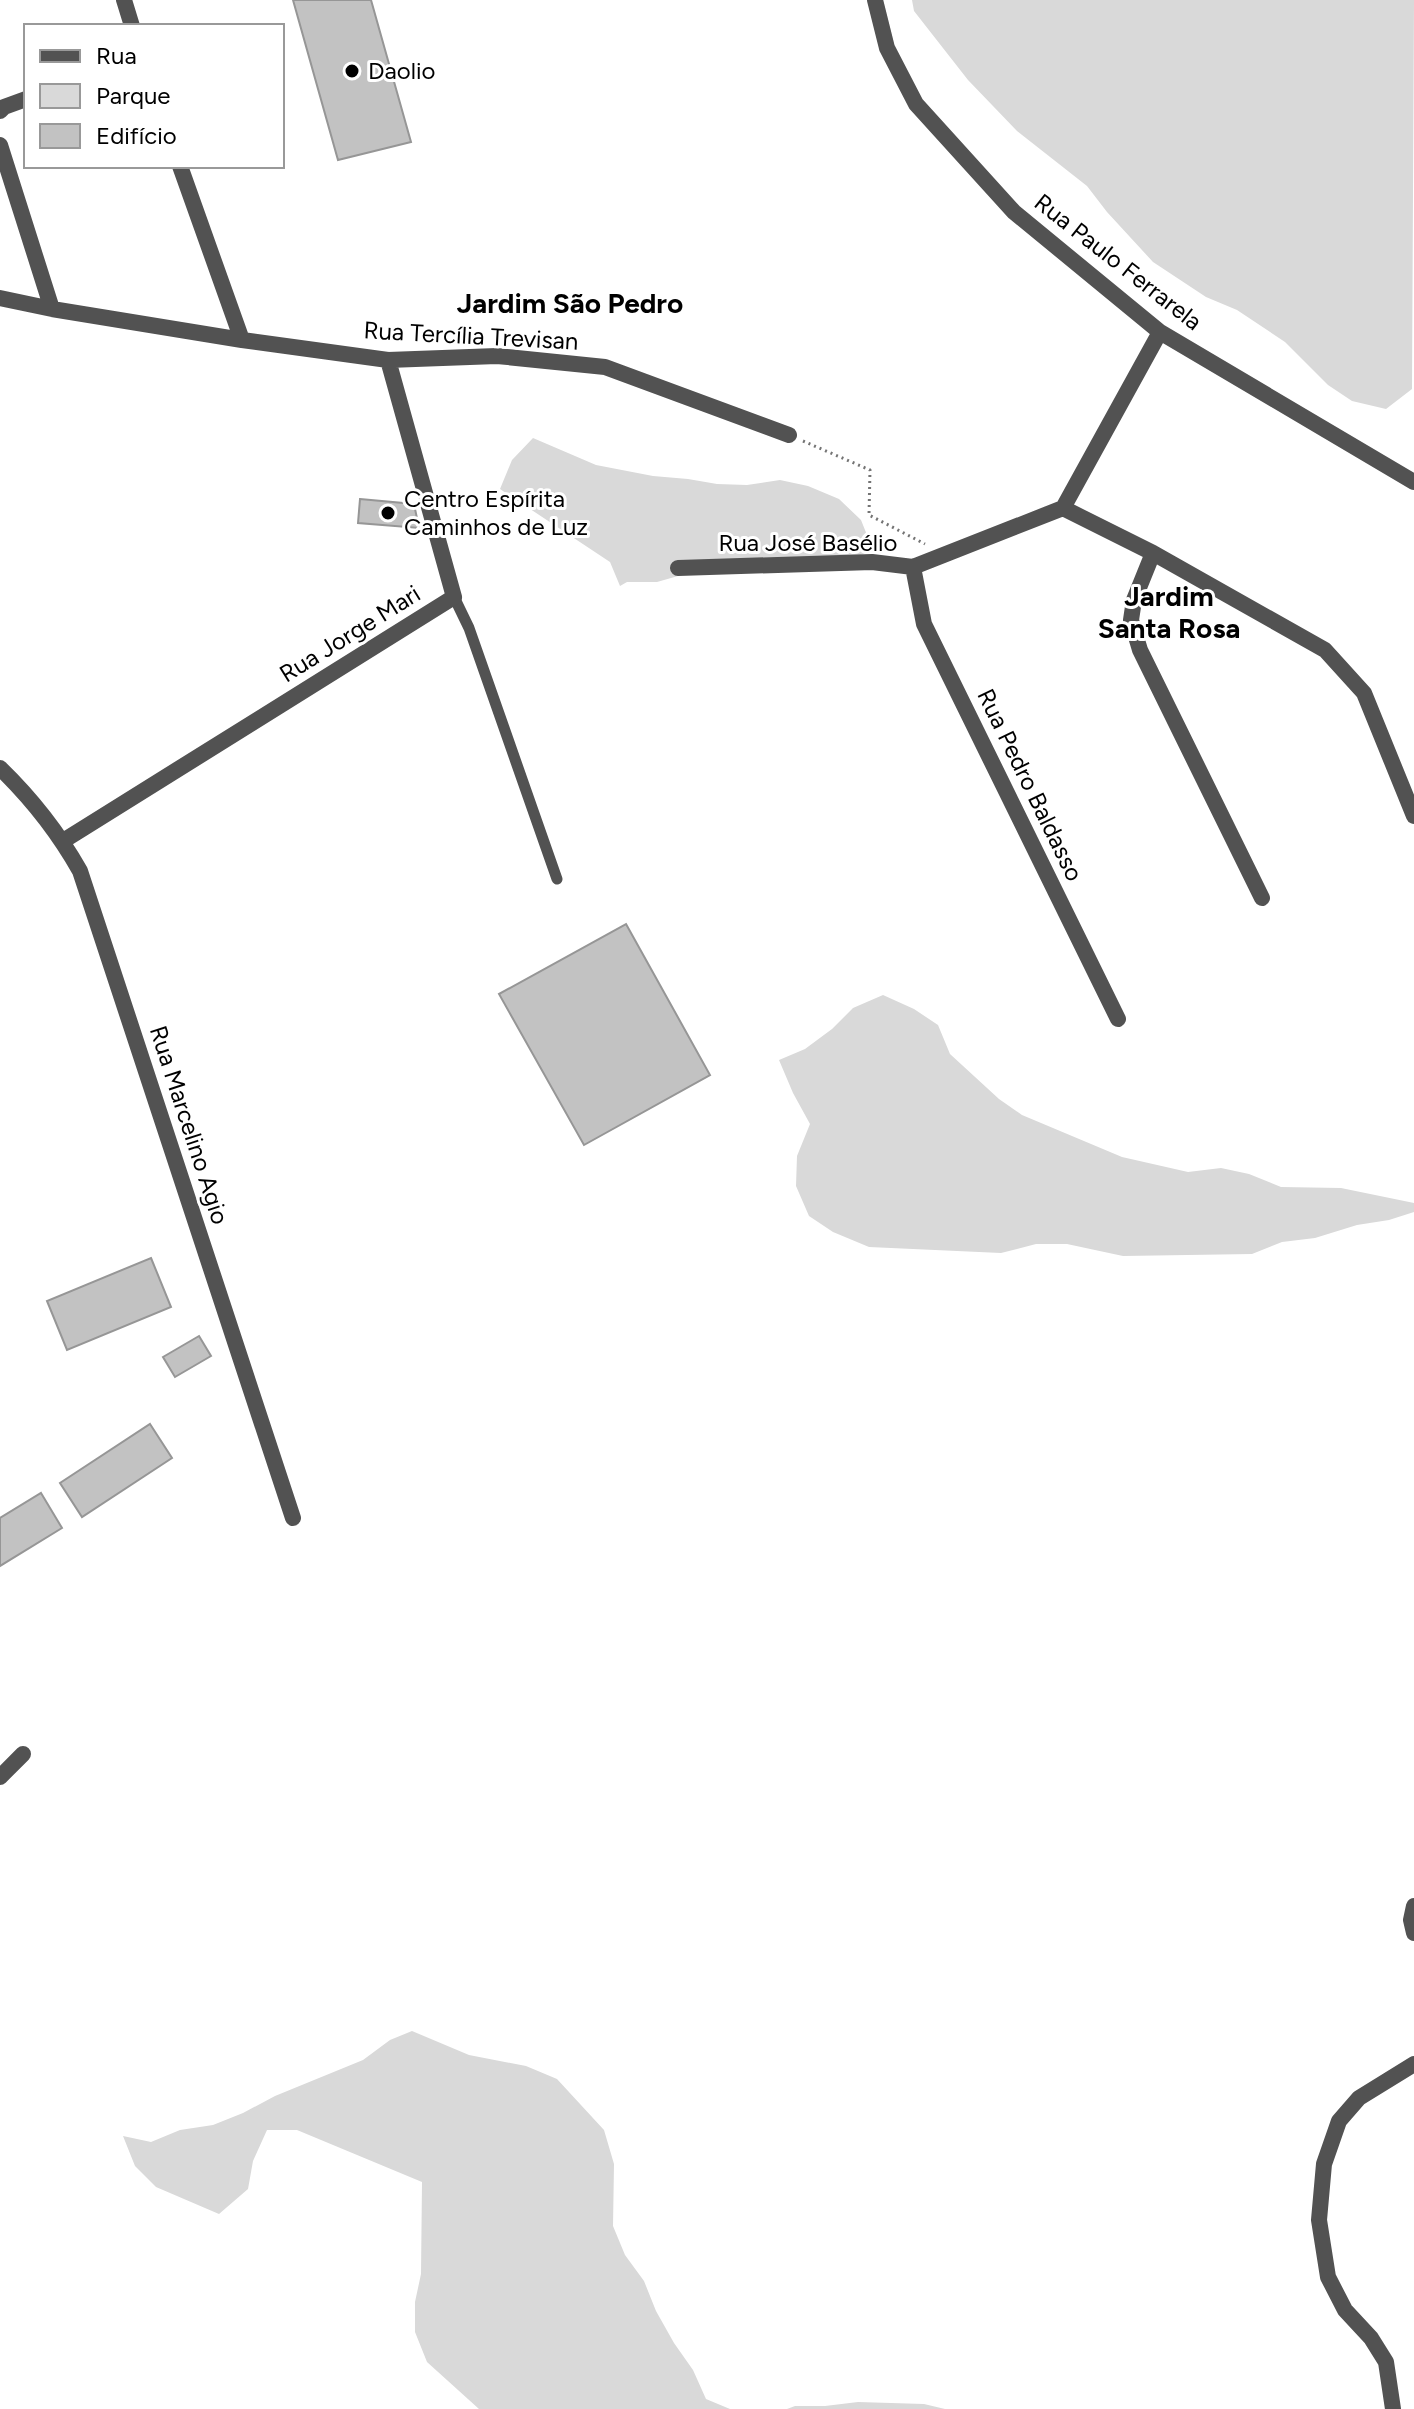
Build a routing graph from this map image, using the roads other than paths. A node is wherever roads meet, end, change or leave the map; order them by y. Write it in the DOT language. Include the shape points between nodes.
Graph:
graph roads {
  1 [pos="124,0"];
  2 [pos="875,0"];
  3 [pos="131,24"];
  4 [pos="24,100"];
  5 [pos="0,111"];
  6 [pos="0,145"];
  7 [pos="181,168"];
  8 [pos="0,298"];
  9 [pos="52,309"];
  10 [pos="1160,332"];
  11 [pos="242,340"];
  12 [pos="388,360"];
  13 [pos="789,435"];
  14 [pos="1414,482"];
  15 [pos="1063,508"];
  16 [pos="1153,553"];
  17 [pos="913,567"];
  18 [pos="678,568"];
  19 [pos="454,597"];
  20 [pos="0,768"];
  21 [pos="1414,816"];
  22 [pos="63,841"];
  23 [pos="557,879"];
  24 [pos="1262,898"];
  25 [pos="1118,1019"];
  26 [pos="293,1518"];
  27 [pos="23,1754"];
  28 [pos="0,1777"];
  29 [pos="1414,1906"];
  30 [pos="1414,1933"];
  31 [pos="1414,2064"];
  32 [pos="1393,2409"];
  1 -- 3 [label="street"];
  2 -- 10 [label="street, Rua Paulo Ferrarela" via="887,48 916,104 1014,212"];
  4 -- 5 [label="street"];
  6 -- 9 [label="street"];
  7 -- 11 [label="street"];
  8 -- 9 [label="street, Rua Tercília Trevisan"];
  9 -- 11 [label="street, Rua Tercília Trevisan"];
  10 -- 14 [label="street, Rua Paulo Ferrarela"];
  10 -- 15 [label="street"];
  11 -- 12 [label="street, Rua Tercília Trevisan"];
  12 -- 13 [label="street, Rua Tercília Trevisan" via="497,356 605,367"];
  12 -- 19 [label="street, Rua Jorge Mari"];
  15 -- 16 [label="street"];
  15 -- 17 [label="street, Rua José Basélio"];
  16 -- 21 [label="street" via="1325,650 1364,693"];
  16 -- 24 [label="street" via="1131,620 1140,650"];
  17 -- 18 [label="street, Rua José Basélio" via="872,562"];
  17 -- 25 [label="street, Rua Pedro Baldasso" via="924,624"];
  19 -- 22 [label="street, Rua Jorge Mari"];
  19 -- 23 [label="lane"];
  20 -- 22 [label="street, Rua Marcelino Agio"];
  22 -- 26 [label="street, Rua Marcelino Agio" via="80,871"];
  27 -- 28 [label="street"];
  29 -- 30 [label="street"];
  31 -- 32 [label="street" via="1359,2098 1339,2121 1324,2164 1319,2220 1328,2277 1345,2310 1386,2362"];
}
